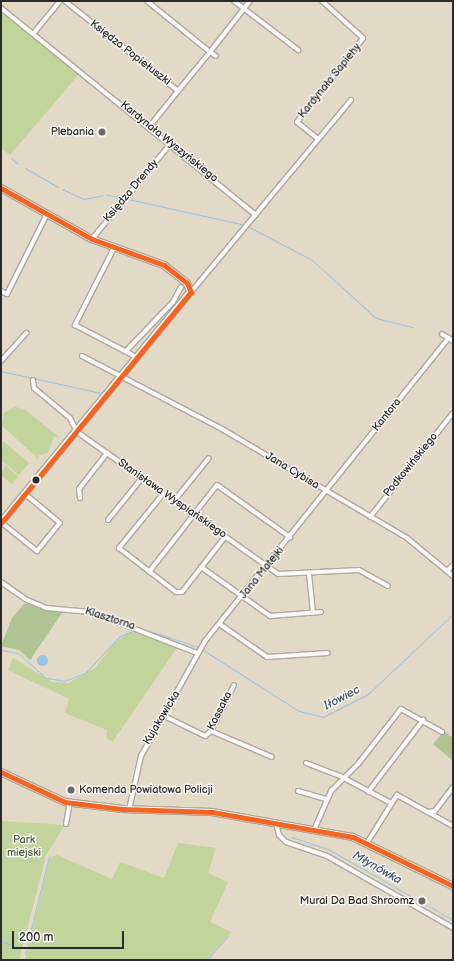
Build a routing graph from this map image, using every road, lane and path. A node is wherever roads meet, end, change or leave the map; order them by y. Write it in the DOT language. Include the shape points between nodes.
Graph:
graph roads {
  1 [pos="60,1"];
  2 [pos="65,1"];
  3 [pos="147,1"];
  4 [pos="234,1"];
  5 [pos="250,1"];
  6 [pos="322,1"];
  7 [pos="1,8"];
  8 [pos="244,9"];
  9 [pos="33,34"];
  10 [pos="298,50"];
  11 [pos="210,52"];
  12 [pos="216,56"];
  13 [pos="178,91"];
  14 [pos="351,100"];
  15 [pos="150,126"];
  16 [pos="318,139"];
  17 [pos="171,144"];
  18 [pos="1,188"];
  19 [pos="46,214"];
  20 [pos="256,215"];
  21 [pos="92,239"];
  22 [pos="115,246"];
  23 [pos="181,287"];
  24 [pos="1,291"];
  25 [pos="191,292"];
  26 [pos="26,333"];
  27 [pos="442,334"];
  28 [pos="449,338"];
  29 [pos="453,341"];
  30 [pos="126,351"];
  31 [pos="82,356"];
  32 [pos="139,358"];
  33 [pos="1,361"];
  34 [pos="123,377"];
  35 [pos="33,380"];
  36 [pos="453,413"];
  37 [pos="77,432"];
  38 [pos="107,453"];
  39 [pos="208,458"];
  40 [pos="142,478"];
  41 [pos="326,491"];
  42 [pos="25,494"];
  43 [pos="163,494"];
  44 [pos="80,498"];
  45 [pos="174,501"];
  46 [pos="194,515"];
  47 [pos="370,517"];
  48 [pos="108,520"];
  49 [pos="1,523"];
  50 [pos="225,536"];
  51 [pos="290,537"];
  52 [pos="453,565"];
  53 [pos="268,566"];
  54 [pos="201,567"];
  55 [pos="447,571"];
  56 [pos="149,572"];
  57 [pos="309,574"];
  58 [pos="453,576"];
  59 [pos="1,582"];
  60 [pos="388,586"];
  61 [pos="243,597"];
  62 [pos="321,612"];
  63 [pos="313,613"];
  64 [pos="221,625"];
  65 [pos="328,652"];
  66 [pos="197,653"];
  67 [pos="234,685"];
  68 [pos="162,715"];
  69 [pos="423,720"];
  70 [pos="211,731"];
  71 [pos="442,732"];
  72 [pos="272,757"];
  73 [pos="306,763"];
  74 [pos="1,772"];
  75 [pos="342,779"];
  76 [pos="453,787"];
  77 [pos="298,791"];
  78 [pos="368,792"];
  79 [pos="448,793"];
  80 [pos="453,797"];
  81 [pos="326,799"];
  82 [pos="70,802"];
  83 [pos="390,803"];
  84 [pos="129,810"];
  85 [pos="428,812"];
  86 [pos="276,823"];
  87 [pos="66,824"];
  88 [pos="453,826"];
  89 [pos="314,830"];
  90 [pos="367,843"];
  91 [pos="453,886"];
  92 [pos="453,928"];
  1 -- 9 [label="street"];
  2 -- 13 [label="street, Księdza Popiełuszki"];
  3 -- 11 [label="street"];
  4 -- 8 [label="street"];
  5 -- 8 [label="street"];
  6 -- 16 [label="street, Kardynała Sapiehy" via="363,37 297,122"];
  7 -- 9 [label="street, Kardynała Wyszyńskiego"];
  8 -- 10 [label="street"];
  8 -- 11 [label="street"];
  9 -- 15 [label="street, Kardynała Wyszyńskiego"];
  11 -- 12 [label="street"];
  11 -- 13 [label="street"];
  13 -- 15 [label="street, Księdza Popiełuszki"];
  14 -- 16 [label="street"];
  15 -- 17 [label="street, Kardynała Wyszyńskiego"];
  16 -- 20 [label="street"];
  17 -- 20 [label="street, Kardynała Wyszyńskiego"];
  17 -- 21 [label="street, Księdza Drendy"];
  18 -- 19 [label="street"];
  19 -- 21 [label="street"];
  19 -- 24 [label="street" via="7,294"];
  20 -- 25 [label="street"];
  21 -- 22 [label="street"];
  22 -- 25 [label="street" via="164,265 187,283"];
  22 -- 30 [label="street" via="75,325"];
  23 -- 30 [label="street" via="173,302"];
  25 -- 32 [label="street"];
  26 -- 33 [label="street"];
  27 -- 28 [label="street"];
  28 -- 29 [label="street"];
  28 -- 41 [label="street, Kantora"];
  30 -- 32 [label="street"];
  31 -- 34 [label="street, Jana Cybisa"];
  32 -- 34 [label="street"];
  34 -- 37 [label="street"];
  34 -- 41 [label="street, Jana Cybisa" via="222,429"];
  35 -- 37 [label="street" via="34,388 70,418"];
  36 -- 47 [label="street, Podkowińskiego"];
  37 -- 38 [label="street, Stanisława Wyspiańskiego"];
  37 -- 42 [label="street"];
  38 -- 40 [label="street, Stanisława Wyspiańskiego"];
  38 -- 44 [label="street" via="79,489"];
  39 -- 45 [label="street"];
  40 -- 43 [label="street, Stanisława Wyspiańskiego"];
  40 -- 48 [label="street"];
  41 -- 47 [label="street, Jana Cybisa"];
  41 -- 51 [label="street, Jana Matejki"];
  42 -- 49 [label="street"];
  42 -- 49 [label="street" via="60,523 37,551"];
  43 -- 45 [label="street, Stanisława Wyspiańskiego"];
  43 -- 56 [label="street" via="119,548"];
  45 -- 46 [label="street, Stanisława Wyspiańskiego"];
  46 -- 50 [label="street, Stanisława Wyspiańskiego"];
  46 -- 51 [label="street" via="217,485"];
  46 -- 56 [label="street"];
  47 -- 55 [label="street, Jana Cybisa" via="414,543"];
  50 -- 53 [label="street, Stanisława Wyspiańskiego"];
  50 -- 54 [label="street"];
  51 -- 53 [label="street, Jana Matejki"];
  52 -- 55 [label="street"];
  53 -- 57 [label="street, Stanisława Wyspiańskiego" via="285,576"];
  53 -- 61 [label="street, Jana Matejki"];
  54 -- 56 [label="street" via="180,593"];
  54 -- 61 [label="street"];
  55 -- 58 [label="street, Jana Cybisa"];
  57 -- 60 [label="street, Stanisława Wyspiańskiego" via="359,570"];
  57 -- 63 [label="street"];
  59 -- 66 [label="street, Klasztorna" via="25,599 46,608 91,612"];
  61 -- 63 [label="street" via="270,616"];
  61 -- 64 [label="street, Jana Matejki"];
  62 -- 63 [label="street"];
  64 -- 65 [label="street" via="267,656"];
  64 -- 66 [label="street, Jana Matejki"];
  66 -- 68 [label="street, Kujakowicka"];
  67 -- 70 [label="street, Kossaka"];
  68 -- 70 [label="street, Kossaka" via="200,736"];
  68 -- 84 [label="street, Kujakowicka" via="138,763"];
  69 -- 71 [label="street"];
  69 -- 75 [label="street" via="401,709 358,764"];
  69 -- 78 [label="street"];
  70 -- 72 [label="street"];
  73 -- 75 [label="street"];
  74 -- 82 [label="street" via="44,795"];
  75 -- 78 [label="street"];
  75 -- 81 [label="street"];
  76 -- 79 [label="street"];
  77 -- 81 [label="street"];
  78 -- 83 [label="street"];
  79 -- 80 [label="street"];
  79 -- 85 [label="street" via="435,811"];
  81 -- 89 [label="street"];
  82 -- 84 [label="street"];
  82 -- 87 [label="street"];
  83 -- 85 [label="street" via="397,795"];
  83 -- 90 [label="street"];
  84 -- 86 [label="street" via="212,812"];
  85 -- 88 [label="street"];
  86 -- 89 [label="street"];
  86 -- 92 [label="street" via="279,835 286,842 327,856"];
  89 -- 90 [label="street"];
  90 -- 91 [label="street"];
}
